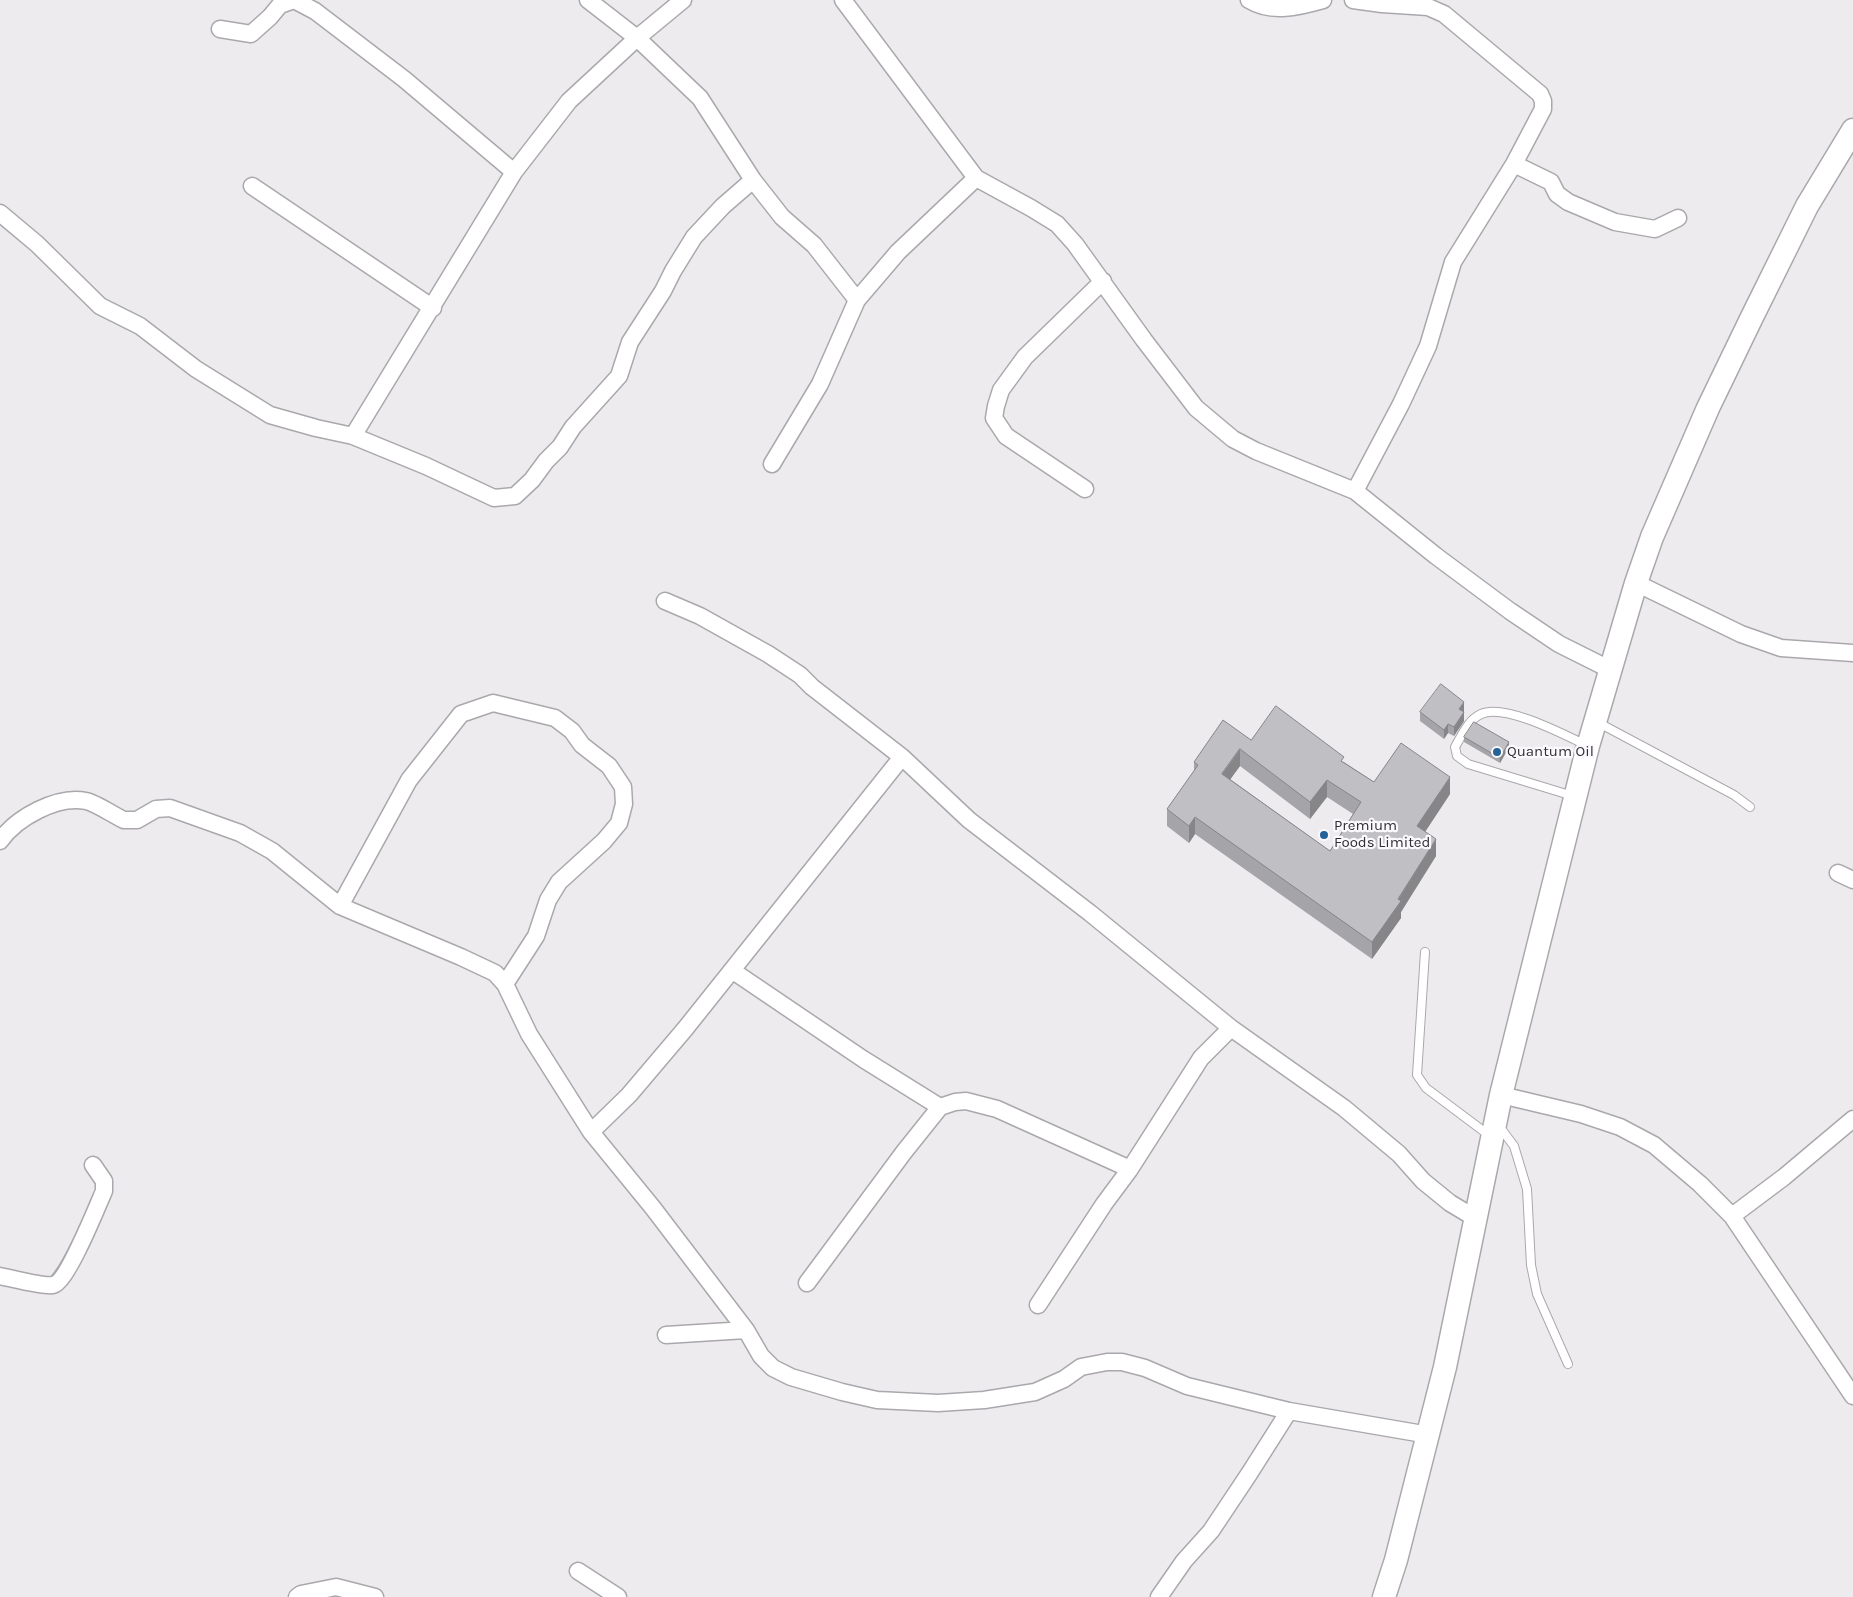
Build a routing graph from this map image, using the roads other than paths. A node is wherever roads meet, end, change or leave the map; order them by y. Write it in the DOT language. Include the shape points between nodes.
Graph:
graph roads {
  1 [pos="588,0"];
  2 [pos="683,0"];
  3 [pos="843,0"];
  4 [pos="1249,0"];
  5 [pos="1322,0"];
  6 [pos="1355,0"];
  7 [pos="220,28"];
  8 [pos="637,38"];
  9 [pos="1853,130"];
  10 [pos="1514,164"];
  11 [pos="514,172"];
  12 [pos="976,178"];
  13 [pos="753,180"];
  14 [pos="252,186"];
  15 [pos="0,214"];
  16 [pos="1678,218"];
  17 [pos="1103,281"];
  18 [pos="856,300"];
  19 [pos="433,308"];
  20 [pos="353,436"];
  21 [pos="772,464"];
  22 [pos="1085,489"];
  23 [pos="1355,491"];
  24 [pos="1636,583"];
  25 [pos="665,601"];
  26 [pos="1853,652"];
  27 [pos="1611,670"];
  28 [pos="1596,721"];
  29 [pos="1588,746"];
  30 [pos="902,757"];
  31 [pos="1576,797"];
  32 [pos="1750,807"];
  33 [pos="0,841"];
  34 [pos="340,906"];
  35 [pos="1425,952"];
  36 [pos="732,971"];
  37 [pos="505,984"];
  38 [pos="1231,1028"];
  39 [pos="1501,1095"];
  40 [pos="940,1107"];
  41 [pos="1853,1119"];
  42 [pos="1493,1129"];
  43 [pos="591,1132"];
  44 [pos="93,1165"];
  45 [pos="1130,1169"];
  46 [pos="1732,1216"];
  47 [pos="1475,1218"];
  48 [pos="0,1276"];
  49 [pos="807,1283"];
  50 [pos="1038,1305"];
  51 [pos="746,1330"];
  52 [pos="666,1335"];
  53 [pos="1568,1364"];
  54 [pos="1853,1396"];
  55 [pos="1288,1412"];
  56 [pos="1429,1435"];
  57 [pos="578,1571"];
  58 [pos="296,1597"];
  59 [pos="375,1597"];
  60 [pos="617,1597"];
  61 [pos="1159,1597"];
  62 [pos="1384,1597"];
  1 -- 8 [label="street"];
  2 -- 8 [label="street"];
  3 -- 12 [label="street"];
  4 -- 5 [label="street" via="1269,8 1293,8"];
  6 -- 10 [label="street" via="1428,7 1444,14 1540,94 1544,101 1543,109"];
  7 -- 11 [label="street" via="251,34 280,5 294,0 315,11 404,79"];
  8 -- 11 [label="street" via="569,101"];
  8 -- 13 [label="street" via="700,98"];
  9 -- 24 [label="main road" via="1807,206 1752,317 1697,433 1652,537"];
  10 -- 16 [label="street" via="1551,182 1557,194 1568,202 1615,222 1655,229"];
  10 -- 23 [label="street" via="1453,262 1428,346"];
  11 -- 19 [label="street"];
  12 -- 17 [label="street" via="1057,224"];
  12 -- 18 [label="street" via="898,252"];
  13 -- 18 [label="street" via="782,217 814,245"];
  13 -- 20 [label="street" via="694,237 630,342 619,376 515,496 494,498"];
  14 -- 19 [label="street"];
  15 -- 20 [label="street" via="37,244 100,306 140,326 196,369 270,415"];
  17 -- 22 [label="street" via="1025,356 1001,390 994,418 1006,436"];
  17 -- 23 [label="street" via="1196,408 1233,439 1282,463"];
  18 -- 21 [label="street" via="820,384"];
  19 -- 20 [label="street"];
  23 -- 27 [label="street" via="1510,611 1559,644"];
  24 -- 26 [label="street" via="1741,634 1781,648"];
  24 -- 27 [label="main road"];
  25 -- 30 [label="street" via="718,626 800,675"];
  27 -- 28 [label="main road"];
  28 -- 29 [label="main road"];
  28 -- 32 [label="lane" via="1734,795"];
  29 -- 31 [label="main road"];
  29 -- 31 [label="lane" via="1520,716 1497,712 1482,713 1470,721 1455,747 1457,756 1468,764"];
  30 -- 36 [label="street"];
  30 -- 38 [label="street" via="969,820"];
  31 -- 39 [label="main road"];
  33 -- 34 [label="street" via="6,832 30,814 56,803 87,801 131,821 156,809 170,808 240,833 264,846"];
  34 -- 37 [label="street" via="495,973"];
  34 -- 37 [label="street" via="409,780 461,714 493,703 555,718 609,766 623,787 624,804 619,823 560,882 548,900 536,936"];
  35 -- 42 [label="lane" via="1417,1075 1426,1088"];
  36 -- 40 [label="street"];
  36 -- 43 [label="street" via="629,1095"];
  37 -- 43 [label="street" via="528,1034"];
  38 -- 45 [label="street" via="1202,1058"];
  38 -- 47 [label="street" via="1344,1108 1399,1154 1423,1181"];
  39 -- 42 [label="main road"];
  39 -- 46 [label="street" via="1620,1127 1654,1145"];
  40 -- 45 [label="street" via="966,1101 997,1109"];
  40 -- 49 [label="street"];
  41 -- 46 [label="street"];
  42 -- 47 [label="main road"];
  42 -- 53 [label="lane" via="1514,1146 1528,1189 1530,1265 1537,1294"];
  43 -- 51 [label="street"];
  44 -- 48 [label="street" via="104,1181 104,1191 60,1281 51,1286"];
  45 -- 50 [label="street"];
  46 -- 54 [label="street"];
  47 -- 56 [label="main road"];
  51 -- 52 [label="street"];
  51 -- 55 [label="street" via="761,1356 773,1368 791,1377 878,1400 938,1403 984,1400 1035,1392 1081,1367 1122,1362 1187,1386"];
  55 -- 56 [label="street"];
  55 -- 61 [label="street" via="1211,1530"];
  56 -- 62 [label="main road"];
  57 -- 60 [label="street"];
  58 -- 59 [label="street" via="336,1587"];
}
